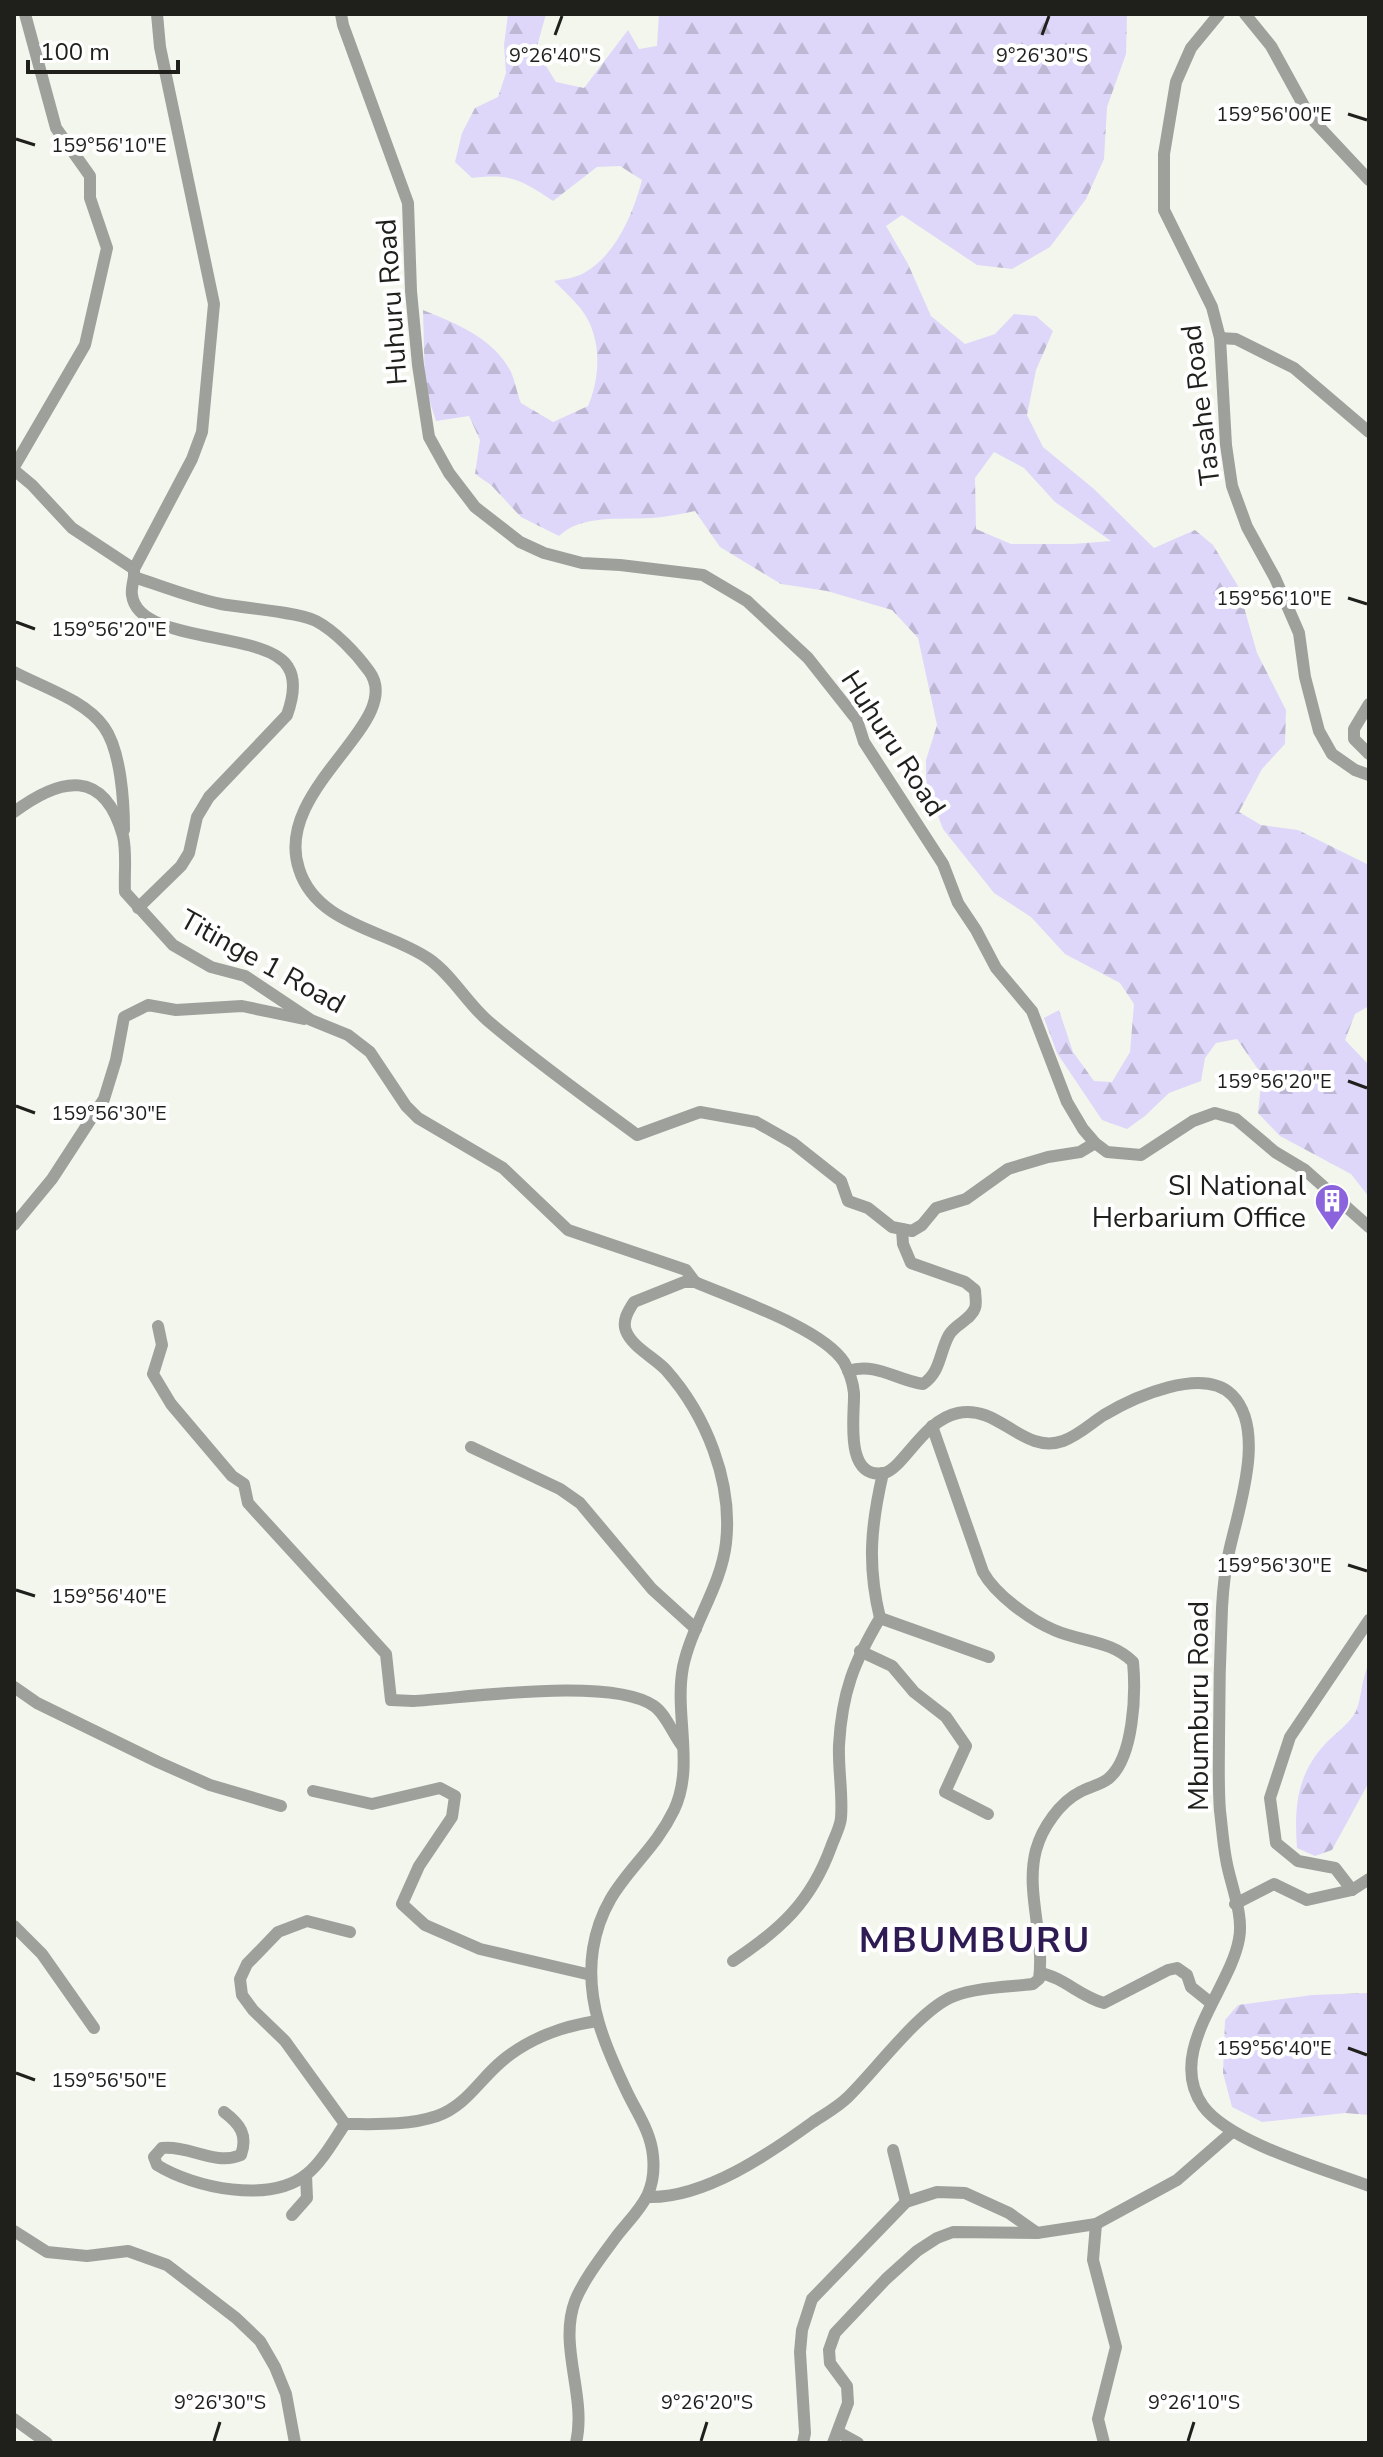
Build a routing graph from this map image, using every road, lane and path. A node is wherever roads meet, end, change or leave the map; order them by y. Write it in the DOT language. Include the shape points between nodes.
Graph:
graph roads {
  1 [pos="25,14"];
  2 [pos="157,14"];
  3 [pos="341,14"];
  4 [pos="1219,14"];
  5 [pos="1245,14"];
  6 [pos="1369,180"];
  7 [pos="1220,338"];
  8 [pos="1369,432"];
  9 [pos="14,469"];
  10 [pos="134,573"];
  11 [pos="14,672"];
  12 [pos="1369,704"];
  13 [pos="1369,754"];
  14 [pos="1369,775"];
  15 [pos="14,812"];
  16 [pos="124,838"];
  17 [pos="138,908"];
  18 [pos="311,1020"];
  19 [pos="1095,1143"];
  20 [pos="14,1225"];
  21 [pos="1369,1227"];
  22 [pos="902,1229"];
  23 [pos="695,1282"];
  24 [pos="158,1326"];
  25 [pos="848,1371"];
  26 [pos="932,1426"];
  27 [pos="471,1447"];
  28 [pos="883,1473"];
  29 [pos="880,1618"];
  30 [pos="1369,1620"];
  31 [pos="696,1629"];
  32 [pos="860,1651"];
  33 [pos="989,1657"];
  34 [pos="14,1687"];
  35 [pos="683,1747"];
  36 [pos="313,1791"];
  37 [pos="281,1806"];
  38 [pos="988,1814"];
  39 [pos="1369,1879"];
  40 [pos="1352,1890"];
  41 [pos="1235,1904"];
  42 [pos="14,1926"];
  43 [pos="350,1932"];
  44 [pos="733,1961"];
  45 [pos="1040,1973"];
  46 [pos="591,1975"];
  47 [pos="1211,2003"];
  48 [pos="597,2021"];
  49 [pos="94,2028"];
  50 [pos="224,2112"];
  51 [pos="345,2124"];
  52 [pos="1232,2132"];
  53 [pos="893,2150"];
  54 [pos="306,2175"];
  55 [pos="1369,2186"];
  56 [pos="649,2197"];
  57 [pos="906,2202"];
  58 [pos="292,2215"];
  59 [pos="1096,2224"];
  60 [pos="14,2231"];
  61 [pos="1037,2233"];
  62 [pos="14,2419"];
  63 [pos="836,2438"];
  64 [pos="47,2443"];
  65 [pos="295,2443"];
  66 [pos="576,2443"];
  67 [pos="803,2443"];
  68 [pos="858,2443"];
  69 [pos="1104,2443"];
  1 -- 9 [label="street" via="56,128 90,176 90,198 107,248 85,345"];
  2 -- 10 [label="street" via="214,304 202,432"];
  3 -- 19 [label="street, Huhuru Road" via="408,203 422,394 429,437 449,473 475,507 520,542 582,563 703,575 747,601 808,658 857,720 864,742 943,864 958,903 996,968 1032,1011 1067,1102"];
  4 -- 7 [label="street, Tasahe Road" via="1191,48 1176,82 1164,154 1164,210 1212,307"];
  5 -- 6 [label="street" via="1271,46 1310,117"];
  7 -- 8 [label="street" via="1236,339 1294,368"];
  7 -- 14 [label="street, Tasahe Road" via="1232,486 1299,633 1319,731 1332,754"];
  9 -- 10 [label="street" via="72,528"];
  10 -- 17 [label="street" via="131,594 136,609 148,619 274,655 288,666 292,684 287,715 209,797 181,866"];
  10 -- 22 [label="street" via="217,603 313,620 331,631 371,673 376,694 370,715 317,784 300,817 295,842 299,870 312,893 334,914 430,959 485,1019 637,1135 700,1112 756,1122 841,1181 848,1201"];
  11 -- 16 [label="street" via="78,705 103,725 114,745"];
  12 -- 13 [label="street" via="1354,729 1354,739"];
  15 -- 16 [label="street, Titinge 1 Road" via="67,784 87,785 112,808"];
  16 -- 17 [label="street, Titinge 1 Road" via="125,892"];
  17 -- 18 [label="street, Titinge 1 Road" via="173,945 211,967 245,976"];
  18 -- 20 [label="street" via="242,1006 176,1010 148,1005 124,1017 104,1099 52,1179"];
  18 -- 23 [label="street, Titinge 1 Road" via="348,1035 370,1052 418,1118 503,1168 568,1230 686,1270"];
  19 -- 21 [label="street" via="1107,1152 1141,1155 1193,1121 1215,1113 1236,1119"];
  19 -- 22 [label="street" via="1080,1152 1008,1169 966,1199 936,1208 912,1231"];
  22 -- 25 [label="street" via="911,1263 965,1282 975,1290 976,1306 950,1333 939,1364 923,1384 874,1368"];
  23 -- 25 [label="street" via="809,1333 833,1349"];
  23 -- 31 [label="street" via="634,1302 624,1328 683,1391 700,1417 718,1466 726,1541"];
  24 -- 35 [label="street" via="162,1345 153,1374 171,1404 244,1484 248,1503 386,1654 391,1700 592,1691 631,1696 656,1707"];
  25 -- 28 [label="street" via="854,1446 866,1468"];
  26 -- 28 [label="street, Mbumburu Road"];
  26 -- 41 [label="street, Mbumburu Road" via="959,1412 978,1412 1026,1439 1054,1444 1143,1395 1172,1387 1208,1383 1231,1393 1240,1405 1248,1461 1223,1587 1219,1656 1220,1806"];
  26 -- 45 [label="street" via="993,1588 1055,1631 1109,1646 1133,1662 1124,1757 1110,1778 1061,1808 1036,1850 1033,1886"];
  27 -- 31 [label="street" via="580,1503 652,1589"];
  28 -- 29 [label="street" via="871,1548"];
  29 -- 32 [label="street"];
  29 -- 33 [label="street"];
  30 -- 40 [label="street" via="1290,1737 1270,1798 1276,1843 1298,1861 1335,1868"];
  31 -- 35 [label="street" via="683,1669"];
  32 -- 38 [label="street" via="892,1666 946,1717 966,1746 945,1792"];
  32 -- 44 [label="street" via="846,1686 839,1744 841,1821 826,1860 777,1931"];
  34 -- 37 [label="street" via="171,1768"];
  35 -- 46 [label="street" via="675,1808 606,1906"];
  36 -- 46 [label="street" via="372,1804 440,1788 455,1796 452,1817 419,1866 402,1904 425,1925 480,1949"];
  39 -- 40 [label="street"];
  40 -- 41 [label="street" via="1307,1900 1274,1884"];
  41 -- 47 [label="street, Mbumburu Road" via="1240,1936"];
  42 -- 49 [label="street" via="42,1954"];
  43 -- 51 [label="street" via="307,1921 278,1932 240,1979 242,1995 285,2041"];
  45 -- 47 [label="street" via="1104,2003 1177,1968"];
  45 -- 56 [label="street" via="1033,1984 953,1996 907,2033 846,2099 783,2143 687,2192"];
  46 -- 48 [label="street"];
  47 -- 52 [label="street, Mbumburu Road" via="1195,2044 1192,2084 1203,2105"];
  48 -- 51 [label="street" via="540,2038 502,2061 471,2096 438,2116"];
  48 -- 56 [label="street" via="650,2136"];
  50 -- 54 [label="street" via="242,2128 241,2155 229,2160 174,2146 162,2148 154,2157 157,2165 209,2187 244,2191 277,2187"];
  51 -- 54 [label="street"];
  52 -- 55 [label="street"];
  52 -- 59 [label="street" via="1177,2180"];
  53 -- 57 [label="street"];
  54 -- 58 [label="street" via="307,2198"];
  56 -- 66 [label="street" via="575,2300 570,2332 580,2413"];
  57 -- 61 [label="street" via="937,2192 965,2193"];
  57 -- 67 [label="street" via="812,2299 800,2352"];
  59 -- 61 [label="street"];
  59 -- 69 [label="street" via="1093,2260 1116,2347 1098,2419"];
  60 -- 65 [label="street" via="47,2252 87,2256 128,2251 167,2265 260,2341 286,2394"];
  61 -- 63 [label="street" via="953,2232 937,2238 865,2301 835,2333 829,2350 830,2363 847,2386 848,2403"];
  62 -- 64 [label="street"];
  63 -- 68 [label="street"];
}
